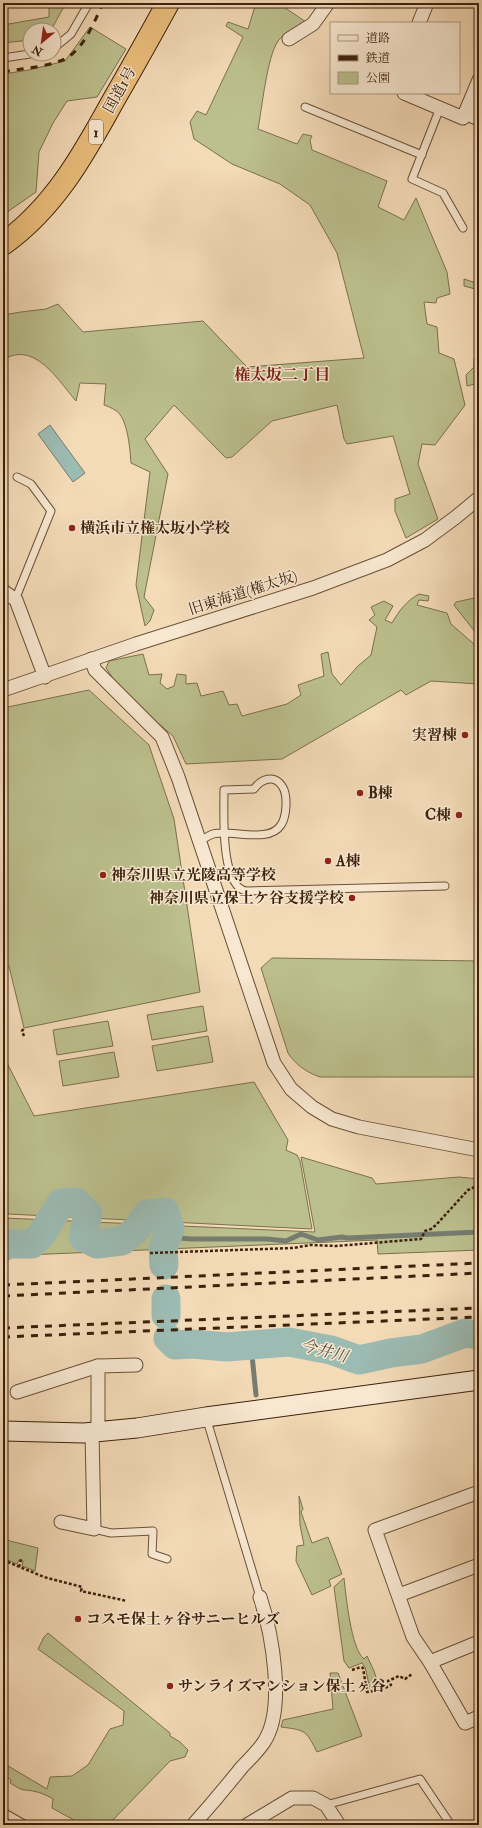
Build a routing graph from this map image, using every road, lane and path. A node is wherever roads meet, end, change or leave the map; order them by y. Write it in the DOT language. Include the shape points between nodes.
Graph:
graph roads {
  1 [pos="89,3"];
  2 [pos="168,3"];
  3 [pos="328,3"];
  4 [pos="427,3"];
  5 [pos="419,22"];
  6 [pos="289,39"];
  7 [pos="62,41"];
  8 [pos="22,55"];
  9 [pos="3,58"];
  10 [pos="479,80"];
  11 [pos="406,94"];
  12 [pos="306,107"];
  13 [pos="440,108"];
  14 [pos="465,113"];
  15 [pos="479,119"];
  16 [pos="422,155"];
  17 [pos="463,228"];
  18 [pos="3,244"];
  19 [pos="17,477"];
  20 [pos="479,498"];
  21 [pos="3,591"];
  22 [pos="15,600"];
  23 [pos="91,659"];
  24 [pos="45,677"];
  25 [pos="3,690"];
  26 [pos="225,834"];
  27 [pos="200,841"];
  28 [pos="445,886"];
  29 [pos="24,1028"];
  30 [pos="24,1036"];
  31 [pos="479,1150"];
  32 [pos="479,1184"];
  33 [pos="150,1253"];
  34 [pos="136,1365"];
  35 [pos="98,1366"];
  36 [pos="479,1380"];
  37 [pos="18,1392"];
  38 [pos="206,1417"];
  39 [pos="3,1431"];
  40 [pos="95,1432"];
  41 [pos="479,1492"];
  42 [pos="61,1522"];
  43 [pos="94,1529"];
  44 [pos="21,1559"];
  45 [pos="167,1559"];
  46 [pos="3,1560"];
  47 [pos="479,1565"];
  48 [pos="19,1567"];
  49 [pos="399,1596"];
  50 [pos="260,1597"];
  51 [pos="128,1601"];
  52 [pos="479,1642"];
  53 [pos="430,1662"];
  54 [pos="352,1670"];
  55 [pos="412,1674"];
  56 [pos="479,1717"];
  57 [pos="326,1805"];
  58 [pos="3,1812"];
  59 [pos="334,1823"];
  60 [pos="26,1825"];
  61 [pos="193,1825"];
  62 [pos="247,1825"];
  63 [pos="451,1825"];
  1 -- 7 [label="lane" via="71,34"];
  2 -- 18 [label="highway, 国道1号 / 1" via="92,140 63,185 43,209"];
  3 -- 6 [label="street" via="313,24"];
  4 -- 5 [label="street"];
  8 -- 9 [label="lane"];
  10 -- 14 [label="street"];
  11 -- 13 [label="street"];
  12 -- 16 [label="lane"];
  13 -- 14 [label="street" via="463,118"];
  13 -- 16 [label="lane"];
  14 -- 15 [label="street"];
  16 -- 17 [label="lane" via="412,179 442,193"];
  19 -- 22 [label="lane" via="31,484 51,511"];
  20 -- 23 [label="street, 旧東海道(権太坂)" via="425,540 387,560 314,588"];
  21 -- 22 [label="street"];
  22 -- 24 [label="street"];
  23 -- 24 [label="street, 旧東海道(権太坂)"];
  23 -- 27 [label="street" via="95,670 162,737"];
  24 -- 25 [label="street, 旧東海道(権太坂)"];
  26 -- 26 [label="lane" via="224,790 254,789 263,780 270,779 281,785 284,791 285,813 284,820 276,830 263,834"];
  26 -- 27 [label="lane" via="214,834"];
  26 -- 28 [label="lane" via="226,855 235,884 243,891"];
  27 -- 31 [label="street" via="274,1063 291,1089 312,1107 332,1119 359,1127"];
  29 -- 30 [label="path"];
  32 -- 33 [label="path" via="468,1190 436,1225 425,1231 421,1238 350,1245"];
  34 -- 35 [label="street"];
  35 -- 37 [label="street"];
  35 -- 40 [label="street"];
  36 -- 38 [label="street"];
  38 -- 40 [label="street"];
  38 -- 50 [label="lane"];
  39 -- 40 [label="street"];
  40 -- 43 [label="street"];
  41 -- 49 [label="street" via="375,1530"];
  42 -- 43 [label="street"];
  43 -- 45 [label="lane" via="111,1533 153,1531 152,1554"];
  44 -- 48 [label="path"];
  46 -- 48 [label="path"];
  47 -- 49 [label="street"];
  48 -- 51 [label="path" via="44,1578 82,1587 81,1591"];
  49 -- 53 [label="street" via="413,1637"];
  50 -- 61 [label="street" via="270,1630 276,1705 273,1723 265,1742"];
  52 -- 53 [label="street"];
  53 -- 56 [label="street" via="465,1723"];
  54 -- 55 [label="path" via="363,1668 368,1692 391,1685 388,1681 398,1676 405,1679"];
  57 -- 59 [label="street"];
  57 -- 62 [label="street" via="313,1798 292,1798"];
  57 -- 63 [label="lane" via="420,1779"];
  58 -- 60 [label="lane"];
}
